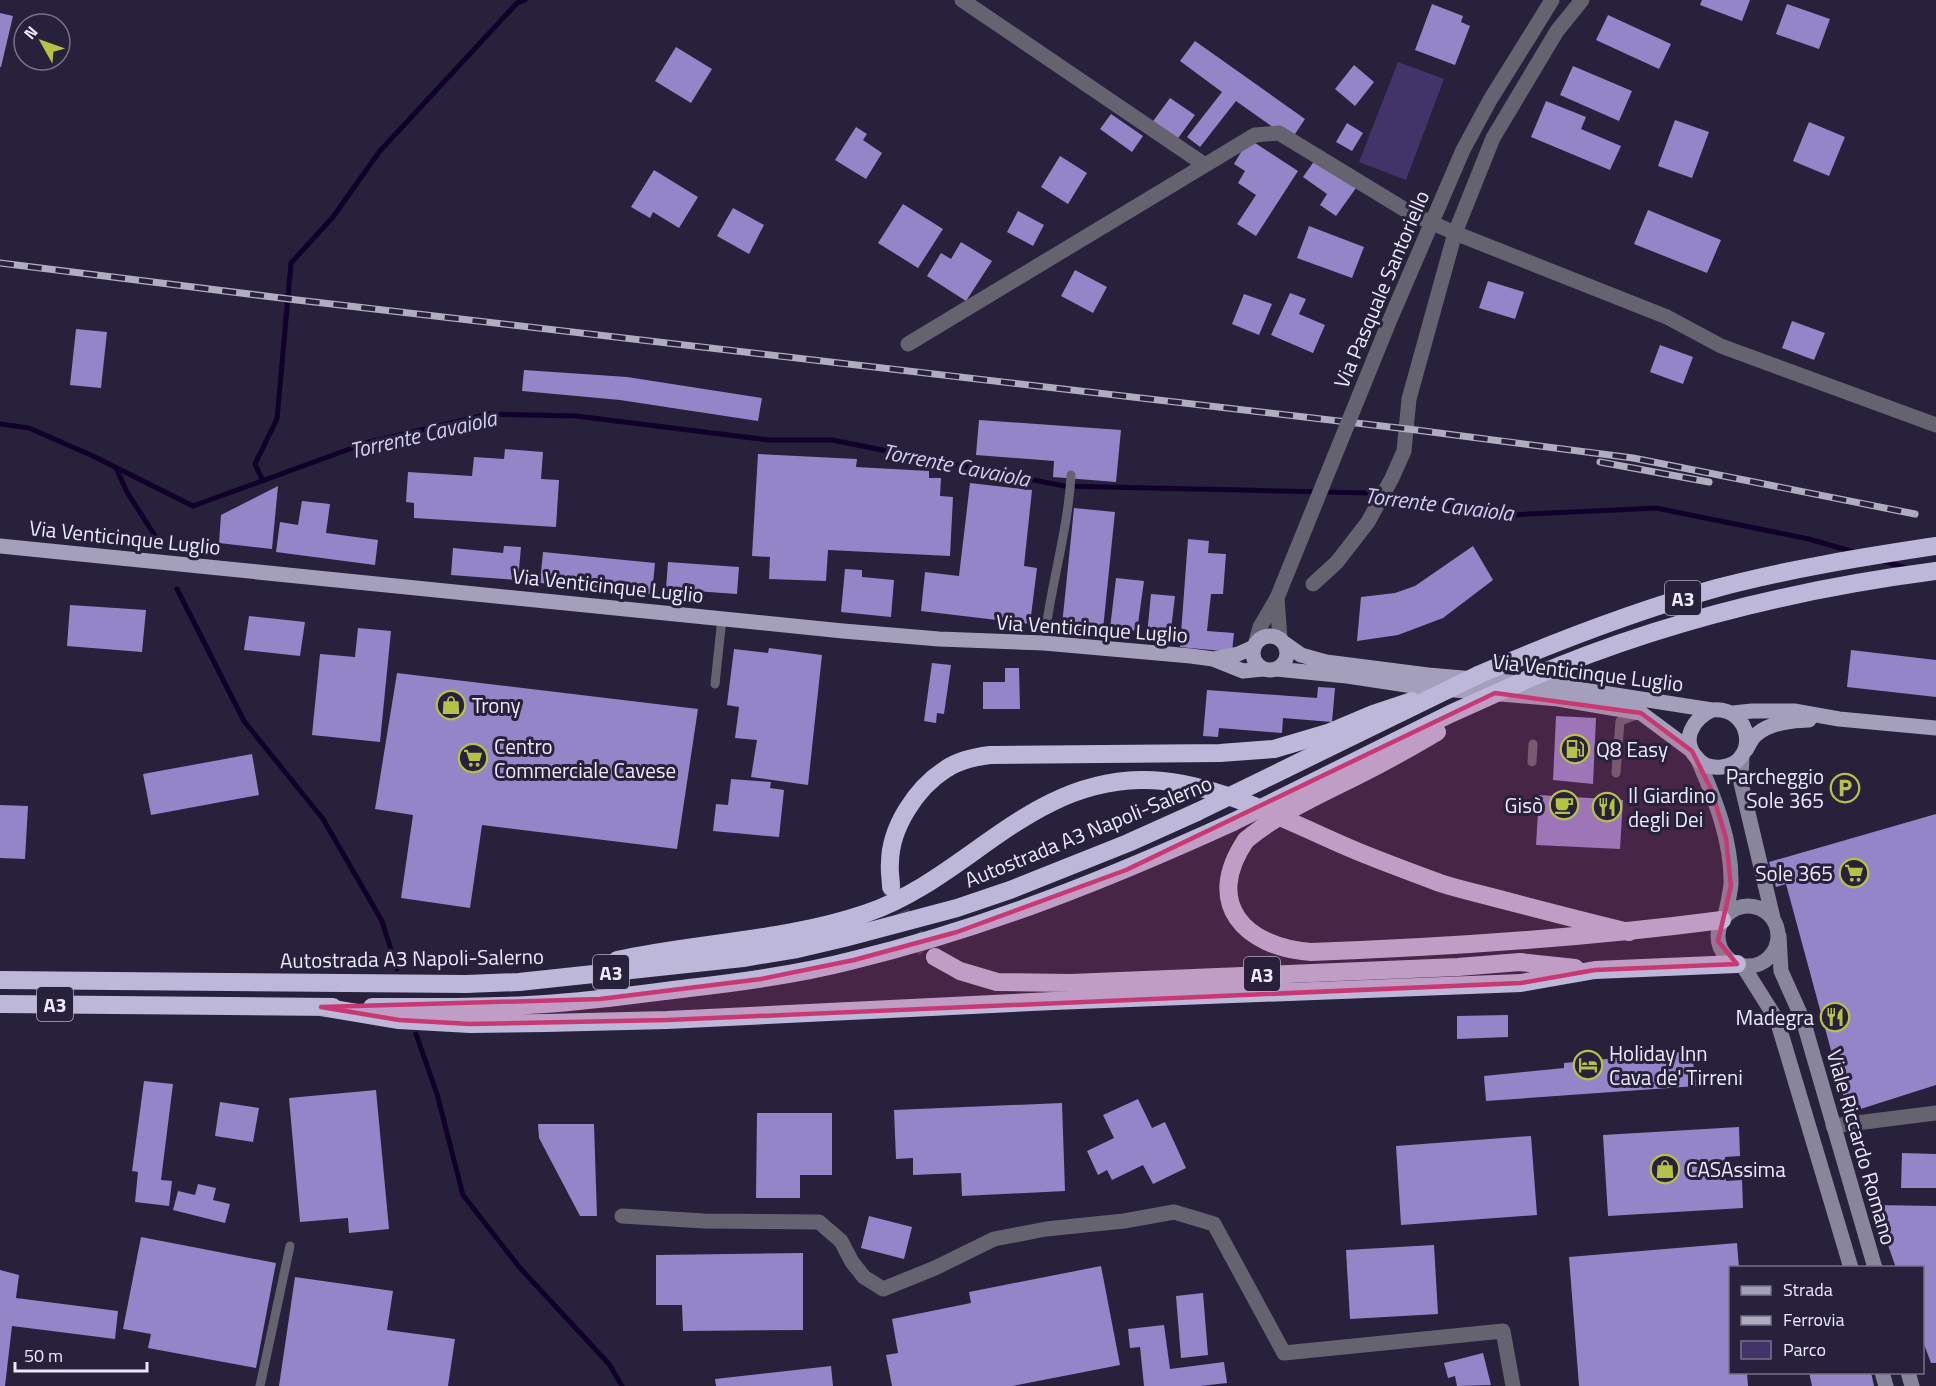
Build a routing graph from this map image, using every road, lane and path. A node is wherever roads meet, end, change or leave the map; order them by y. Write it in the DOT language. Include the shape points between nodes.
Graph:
graph roads {
  1 [pos="962,0"];
  2 [pos="1582,0"];
  3 [pos="1549,2"];
  4 [pos="1205,165"];
  5 [pos="1455,233"];
  6 [pos="908,344"];
  7 [pos="1936,424"];
  8 [pos="1071,475"];
  9 [pos="0,546"];
  10 [pos="1936,546"];
  11 [pos="1936,571"];
  12 [pos="1313,584"];
  13 [pos="1277,598"];
  14 [pos="722,618"];
  15 [pos="1282,641"];
  16 [pos="1044,644"];
  17 [pos="1255,646"];
  18 [pos="1213,659"];
  19 [pos="1269,669"];
  20 [pos="715,684"];
  21 [pos="1498,691"];
  22 [pos="1440,693"];
  23 [pos="1712,710"];
  24 [pos="1641,713"];
  25 [pos="1732,713"];
  26 [pos="1839,719"];
  27 [pos="1936,728"];
  28 [pos="1533,744"];
  29 [pos="1742,755"];
  30 [pos="1695,756"];
  31 [pos="1532,762"];
  32 [pos="1616,772"];
  33 [pos="891,887"];
  34 [pos="1724,918"];
  35 [pos="1773,918"];
  36 [pos="1629,932"];
  37 [pos="1779,936"];
  38 [pos="935,957"];
  39 [pos="1740,965"];
  40 [pos="1594,970"];
  41 [pos="0,980"];
  42 [pos="519,982"];
  43 [pos="0,1004"];
  44 [pos="321,1007"];
  45 [pos="1936,1113"];
  46 [pos="1833,1126"];
  47 [pos="622,1216"];
  48 [pos="290,1246"];
  49 [pos="1850,1266"];
  50 [pos="1874,1266"];
  51 [pos="260,1386"];
  52 [pos="1513,1386"];
  1 -- 4 [label="street"];
  2 -- 5 [label="street" via="1557,31 1493,138"];
  3 -- 13 [label="street, Via Pasquale Santoriello, bridge" via="1463,150"];
  4 -- 5 [label="street" via="1255,135 1279,133 1412,214"];
  4 -- 6 [label="street"];
  5 -- 7 [label="street" via="1667,317 1721,346"];
  5 -- 12 [label="street" via="1415,372 1404,451 1368,522"];
  8 -- 16 [label="lane" via="1070,506"];
  9 -- 14 [label="main road, Via Venticinque Luglio"];
  10 -- 22 [label="highway, Autostrada A3 Napoli-Salerno / A3, bridge" via="1824,564 1718,588 1546,645"];
  11 -- 21 [label="highway, A3, bridge" via="1837,585 1710,615 1591,654"];
  13 -- 15 [label="street, Via Pasquale Santoriello"];
  13 -- 17 [label="street, Via Pasquale Santoriello" via="1260,627"];
  14 -- 16 [label="main road, Via Venticinque Luglio" via="915,637"];
  14 -- 20 [label="lane"];
  15 -- 17 [label="main road, Via Venticinque Luglio" via="1269,636"];
  15 -- 19 [label="main road" via="1286,658 1280,667"];
  15 -- 23 [label="main road, Via Venticinque Luglio" via="1301,655 1326,662 1564,687"];
  16 -- 18 [label="main road, Via Venticinque Luglio"];
  17 -- 18 [label="main road, Via Venticinque Luglio"];
  17 -- 19 [label="main road" via="1253,657 1259,666"];
  18 -- 19 [label="main road, Via Venticinque Luglio" via="1243,671"];
  19 -- 24 [label="main road, Via Venticinque Luglio" via="1558,699"];
  21 -- 36 [label="highway, bridge" via="1429,737 1290,809 1246,840 1230,871 1228,899 1236,916 1255,937 1289,950 1311,952"];
  21 -- 44 [label="highway, A3, bridge" via="1233,822 1126,870 957,932 822,967 701,987 555,1003"];
  22 -- 33 [label="highway, A3, bridge" via="1274,749 1243,753 990,755 961,761 931,781 904,813 889,862"];
  22 -- 42 [label="highway, Autostrada A3 Napoli-Salerno / A3, bridge" via="1128,843 957,908 797,949"];
  23 -- 25 [label="main road, Via Venticinque Luglio"];
  23 -- 30 [label="main road, Via Venticinque Luglio" via="1691,727 1689,737"];
  24 -- 30 [label="main road, Via Venticinque Luglio"];
  24 -- 32 [label="lane" via="1620,721"];
  25 -- 26 [label="main road, Via Venticinque Luglio" via="1794,711"];
  25 -- 29 [label="main road" via="1747,736"];
  26 -- 27 [label="main road, Via Venticinque Luglio"];
  26 -- 29 [label="main road, Via Venticinque Luglio" via="1794,720 1775,725 1757,734"];
  28 -- 31 [label="lane"];
  29 -- 30 [label="main road, Via Venticinque Luglio" via="1727,766 1715,768"];
  29 -- 35 [label="main road, Viale Riccardo Romano" via="1741,783"];
  30 -- 34 [label="main road" via="1711,789 1728,849 1731,886"];
  34 -- 35 [label="main road" via="1738,907 1753,906"];
  34 -- 36 [label="highway"];
  34 -- 39 [label="main road" via="1718,941 1728,959"];
  35 -- 37 [label="main road, Viale Riccardo Romano"];
  36 -- 42 [label="highway" via="1445,884 1199,786 1167,780 1120,781 1088,787 1054,801 1018,820 906,897 867,913 789,934 624,958"];
  37 -- 39 [label="main road" via="1772,955 1764,962"];
  37 -- 46 [label="main road, Viale Riccardo Romano" via="1780,971 1803,1020"];
  38 -- 40 [label="highway, A3" via="960,972 998,982 1071,983 1520,962"];
  39 -- 40 [label="highway"];
  39 -- 49 [label="main road" via="1777,1020"];
  40 -- 44 [label="highway" via="1521,983 667,1020 470,1024 399,1020"];
  41 -- 42 [label="highway, Autostrada A3 Napoli-Salerno / A3" via="409,985"];
  43 -- 44 [label="highway, A3"];
  45 -- 46 [label="street"];
  46 -- 50 [label="main road, Viale Riccardo Romano"];
  47 -- 52 [label="street" via="819,1222 841,1242 864,1277 883,1289 994,1239 1174,1212 1214,1224 1284,1353 1503,1331"];
  48 -- 51 [label="lane"];
}
